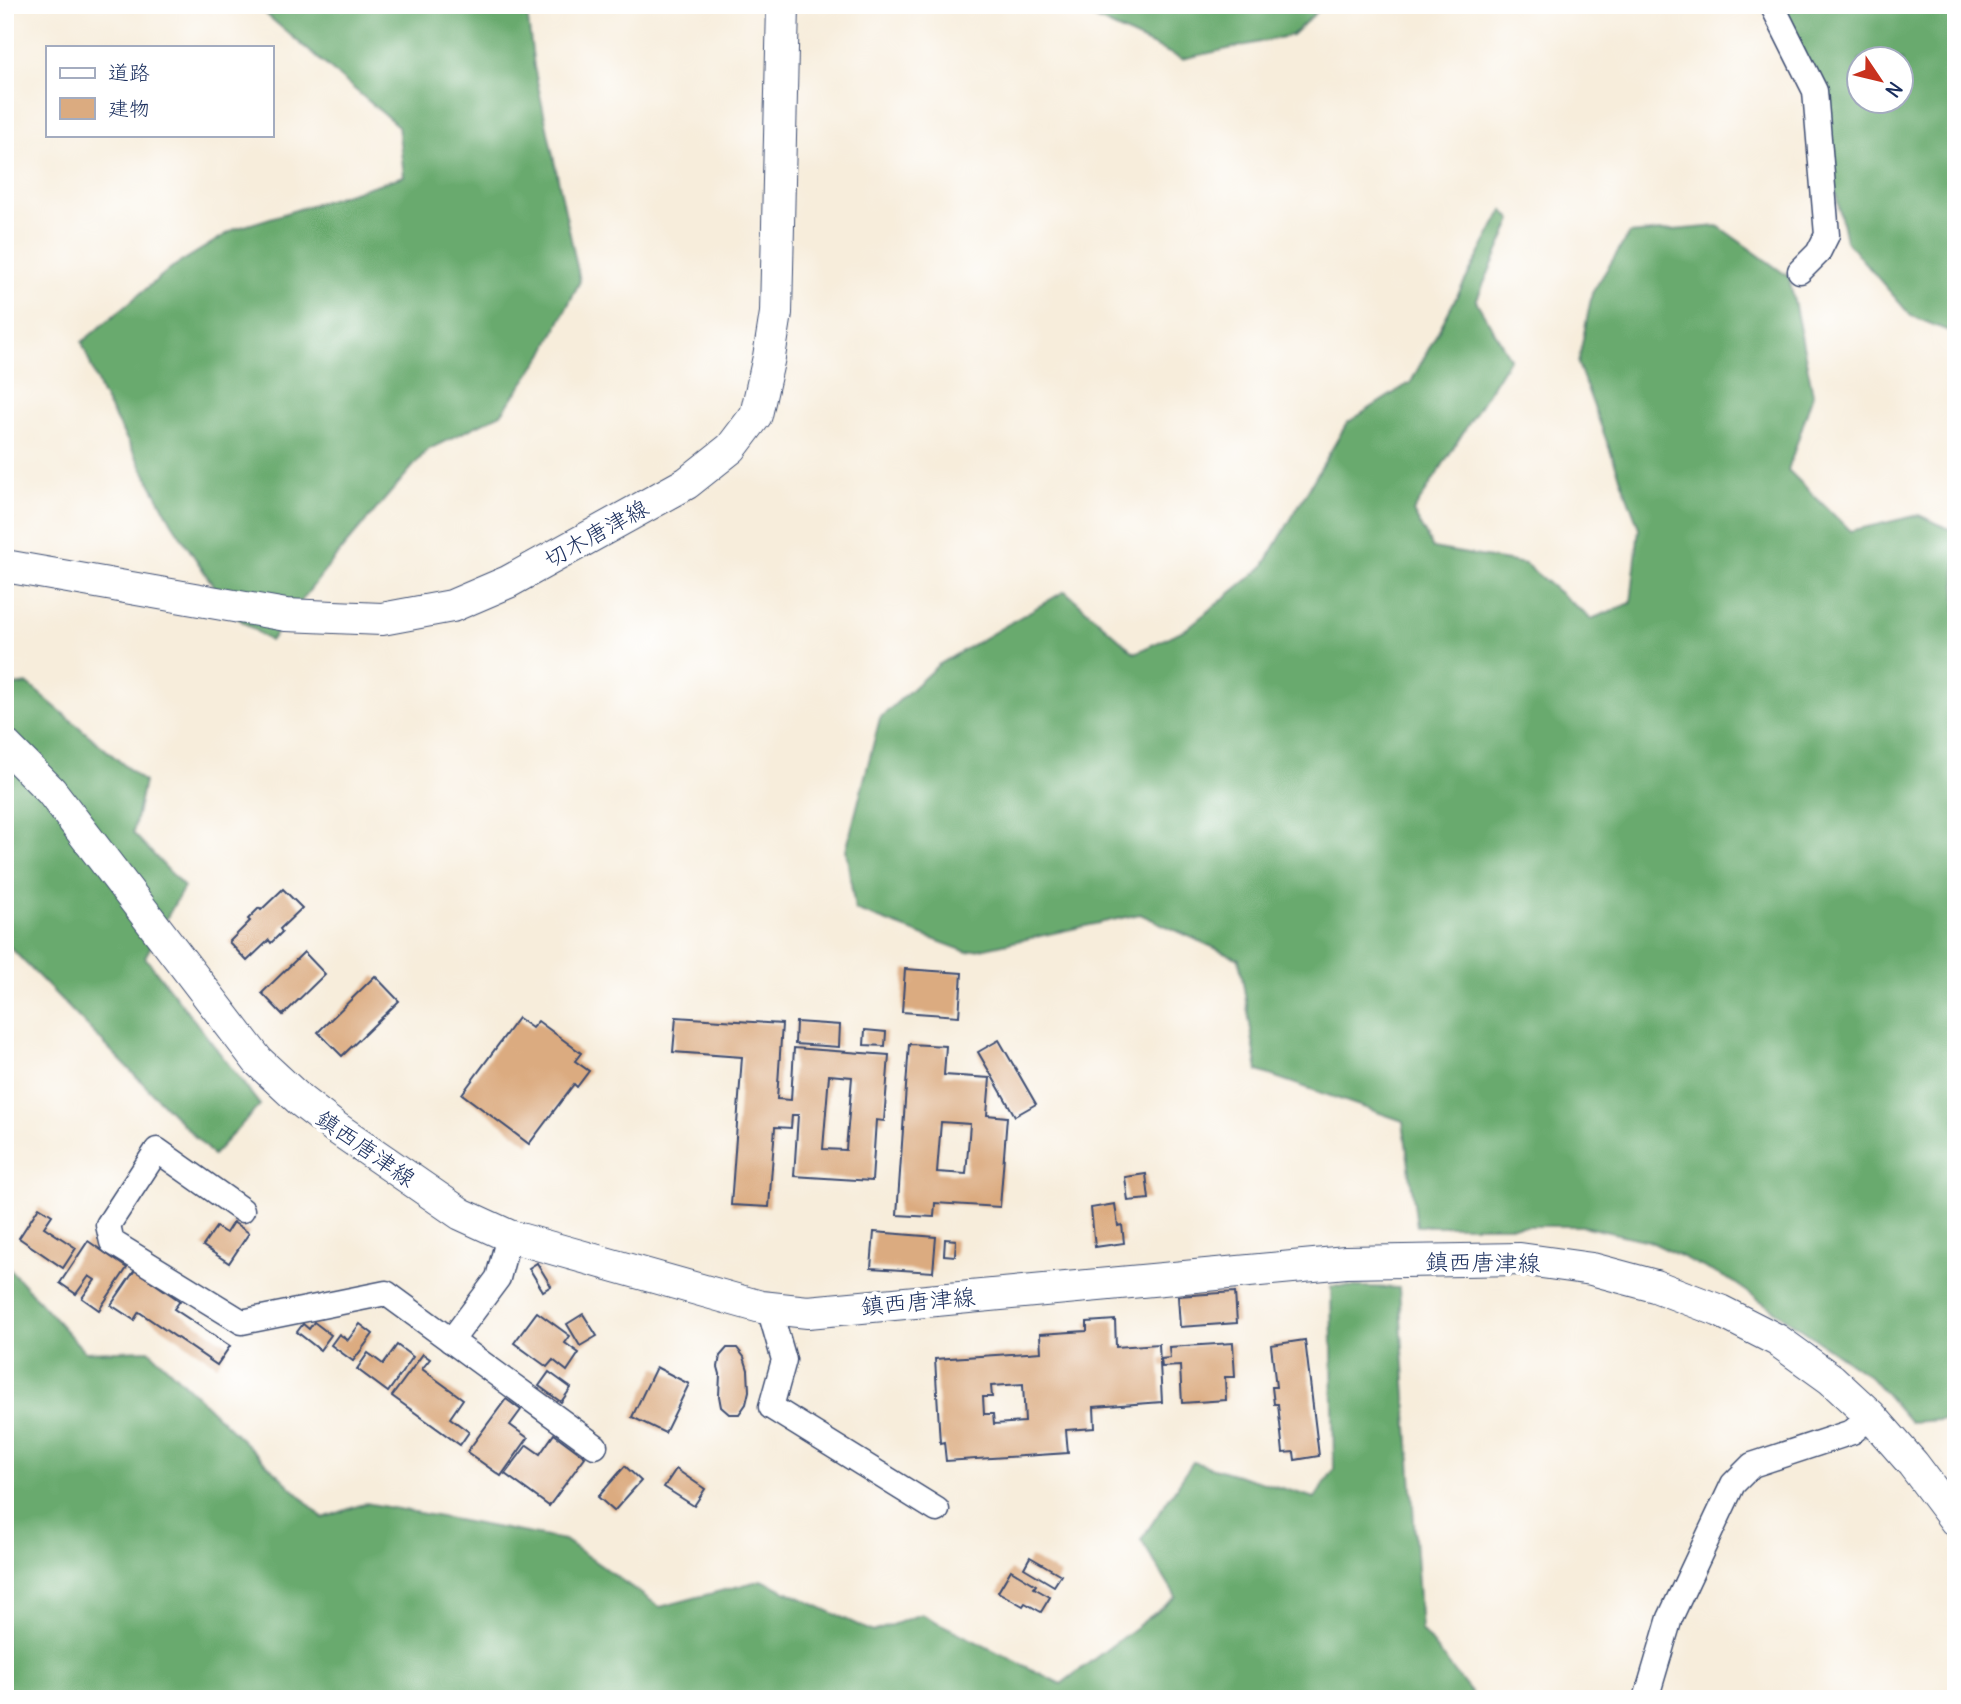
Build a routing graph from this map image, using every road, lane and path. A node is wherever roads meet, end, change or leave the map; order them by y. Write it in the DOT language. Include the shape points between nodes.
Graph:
graph roads {
  1 [pos="783,5"];
  2 [pos="1772,5"];
  3 [pos="1800,271"];
  4 [pos="5,566"];
  5 [pos="5,745"];
  6 [pos="242,1210"];
  7 [pos="509,1236"];
  8 [pos="769,1308"];
  9 [pos="451,1341"];
  10 [pos="1871,1416"];
  11 [pos="595,1446"];
  12 [pos="937,1510"];
  13 [pos="1956,1521"];
  14 [pos="1646,1699"];
  1 -- 4 [label="main road, 切木唐津線" via="776,313 769,357 756,415 731,448 687,484 508,582 452,606 382,619 286,615"];
  2 -- 3 [label="street" via="1815,91 1826,234 1818,253"];
  5 -- 7 [label="main road, 鎮西唐津線" via="51,791 258,1061 332,1125 461,1214"];
  6 -- 9 [label="street" via="157,1150 108,1225 112,1242 242,1322 386,1293"];
  7 -- 8 [label="main road, 鎮西唐津線"];
  7 -- 9 [label="street" via="498,1278"];
  8 -- 10 [label="main road, 鎮西唐津線" via="808,1312 1346,1262 1520,1259 1592,1269 1720,1311 1777,1340 1831,1379"];
  8 -- 12 [label="street" via="784,1360 771,1407"];
  9 -- 11 [label="street"];
  10 -- 13 [label="main road, 鎮西唐津線"];
  10 -- 14 [label="street" via="1852,1432 1752,1465 1732,1484 1670,1618"];
}
